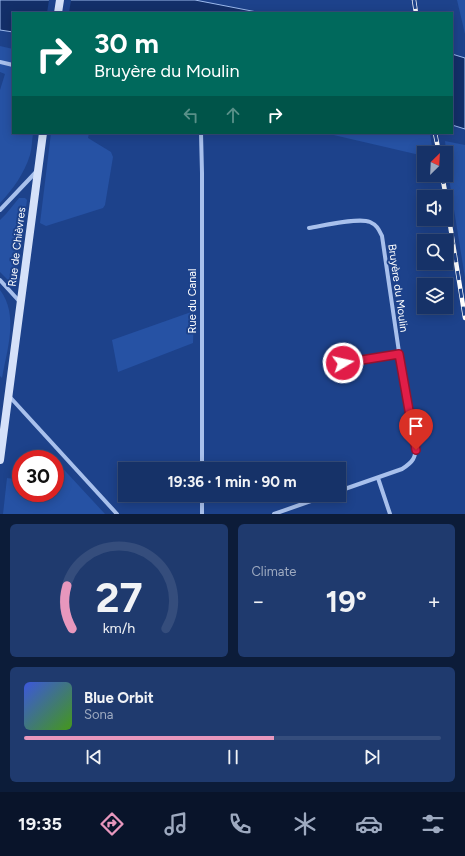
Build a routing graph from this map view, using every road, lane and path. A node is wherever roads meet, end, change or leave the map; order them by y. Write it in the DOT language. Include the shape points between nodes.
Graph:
graph roads {
  1 [pos="60,0"];
  2 [pos="58,12"];
  3 [pos="0,62"];
  4 [pos="12,65"];
  5 [pos="43,134"];
  6 [pos="201,134"];
  7 [pos="38,170"];
  8 [pos="0,210"];
  9 [pos="309,228"];
  10 [pos="0,280"];
  11 [pos="20,303"];
  12 [pos="399,354"];
  13 [pos="329,365"];
  14 [pos="8,395"];
  15 [pos="0,460"];
  16 [pos="202,462"];
  17 [pos="378,478"];
  18 [pos="346,489"];
  19 [pos="202,502"];
  20 [pos="308,502"];
  21 [pos="117,514"];
  22 [pos="202,514"];
  23 [pos="274,514"];
  24 [pos="390,514"];
  1 -- 2 [label="main road"];
  3 -- 4 [label="street"];
  5 -- 7 [label="main road, Rue de Chièvres"];
  6 -- 16 [label="street, Rue du Canal"];
  7 -- 8 [label="street"];
  7 -- 11 [label="main road, Rue de Chièvres"];
  9 -- 12 [label="street, Bruyère du Moulin" via="360,220 378,226 382,236"];
  10 -- 11 [label="street"];
  11 -- 14 [label="main road, Rue de Chièvres"];
  12 -- 13 [label="street"];
  12 -- 17 [label="street, Bruyère du Moulin" via="416,450 411,464"];
  14 -- 15 [label="main road, Rue de Chièvres"];
  14 -- 21 [label="street"];
  17 -- 18 [label="street, Bruyère du Moulin"];
  17 -- 24 [label="street"];
  19 -- 22 [label="street"];
  20 -- 23 [label="street"];
}
